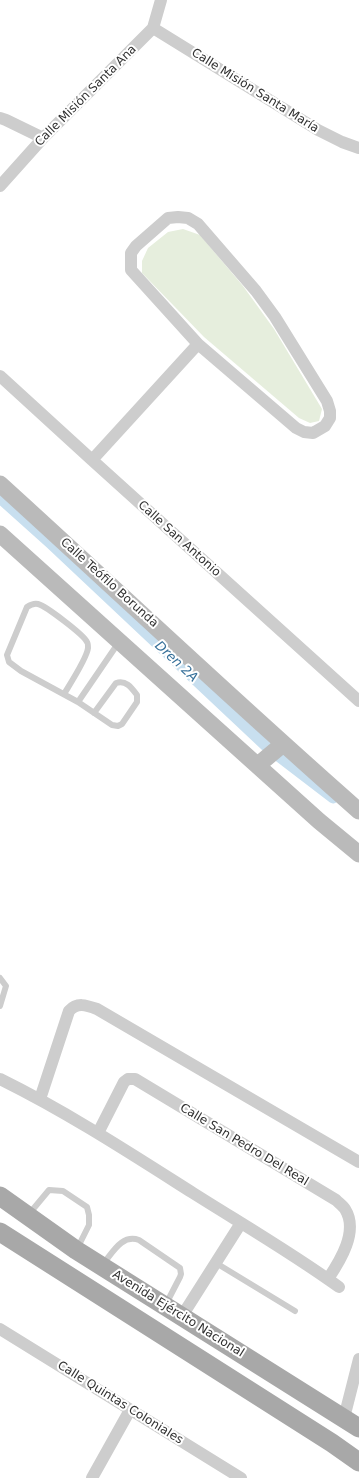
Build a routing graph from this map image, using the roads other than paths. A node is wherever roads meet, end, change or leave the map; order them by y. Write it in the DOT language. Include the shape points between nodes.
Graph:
graph roads {
  1 [pos="161,0"];
  2 [pos="153,28"];
  3 [pos="0,118"];
  4 [pos="43,138"];
  5 [pos="359,148"];
  6 [pos="0,186"];
  7 [pos="198,344"];
  8 [pos="0,376"];
  9 [pos="92,460"];
  10 [pos="0,484"];
  11 [pos="0,534"];
  12 [pos="120,641"];
  13 [pos="64,694"];
  14 [pos="359,701"];
  15 [pos="78,702"];
  16 [pos="94,713"];
  17 [pos="280,746"];
  18 [pos="261,762"];
  19 [pos="359,811"];
  20 [pos="359,854"];
  21 [pos="0,978"];
  22 [pos="0,1006"];
  23 [pos="0,1079"];
  24 [pos="40,1099"];
  25 [pos="98,1133"];
  26 [pos="359,1162"];
  27 [pos="0,1196"];
  28 [pos="28,1216"];
  29 [pos="241,1223"];
  30 [pos="0,1232"];
  31 [pos="76,1250"];
  32 [pos="216,1263"];
  33 [pos="101,1266"];
  34 [pos="328,1279"];
  35 [pos="339,1287"];
  36 [pos="165,1305"];
  37 [pos="295,1311"];
  38 [pos="182,1316"];
  39 [pos="0,1329"];
  40 [pos="359,1359"];
  41 [pos="130,1410"];
  42 [pos="351,1423"];
  43 [pos="359,1462"];
  44 [pos="92,1478"];
  45 [pos="241,1478"];
  1 -- 2 [label="street, Calle Misión Santa Ana"];
  2 -- 4 [label="street, Calle Misión Santa Ana"];
  2 -- 5 [label="street, Calle Misión Santa María" via="318,130"];
  3 -- 4 [label="street"];
  4 -- 6 [label="street, Calle Misión Santa Ana"];
  7 -- 7 [label="street" via="131,270 131,253 168,218 188,218 198,224 256,291 321,390 327,401 330,418 325,426 313,433 304,432 286,420"];
  7 -- 9 [label="street"];
  8 -- 9 [label="street, Calle San Antonio"];
  9 -- 14 [label="street, Calle San Antonio"];
  10 -- 17 [label="main road, Calle Teófilo Borunda" via="105,579"];
  11 -- 12 [label="main road"];
  12 -- 15 [label="lane"];
  12 -- 18 [label="main road"];
  13 -- 13 [label="lane" via="21,671 7,658 27,607 31,605 40,604 67,623 87,642 88,651"];
  13 -- 15 [label="lane"];
  15 -- 16 [label="lane"];
  16 -- 16 [label="lane" via="116,683 128,684 137,694 137,702 118,726"];
  17 -- 18 [label="main road"];
  17 -- 19 [label="main road, Calle Teófilo Borunda"];
  18 -- 20 [label="main road" via="319,821"];
  21 -- 22 [label="lane" via="6,986"];
  23 -- 24 [label="street"];
  24 -- 25 [label="street"];
  24 -- 26 [label="street" via="69,1011 73,1006 83,1005 97,1010"];
  25 -- 29 [label="street"];
  25 -- 34 [label="street, Calle San Pedro Del Real" via="124,1082 135,1079 336,1200 350,1218 349,1241"];
  27 -- 28 [label="main road, Avenida Ejército Nacional"];
  28 -- 31 [label="main road, Avenida Ejército Nacional"];
  28 -- 31 [label="lane" via="49,1190 63,1191 87,1207 88,1225"];
  29 -- 32 [label="street"];
  29 -- 34 [label="street"];
  30 -- 43 [label="main road"];
  31 -- 33 [label="main road, Avenida Ejército Nacional"];
  32 -- 37 [label="lane"];
  32 -- 38 [label="street"];
  33 -- 36 [label="main road, Avenida Ejército Nacional"];
  33 -- 36 [label="lane" via="122,1241 133,1238 139,1240 180,1268 180,1277"];
  34 -- 35 [label="street"];
  36 -- 38 [label="main road, Avenida Ejército Nacional"];
  38 -- 42 [label="main road, Avenida Ejército Nacional"];
  39 -- 41 [label="street, Calle Quintas Coloniales"];
  40 -- 42 [label="street"];
  41 -- 44 [label="street"];
  41 -- 45 [label="street, Calle Quintas Coloniales"];
}
